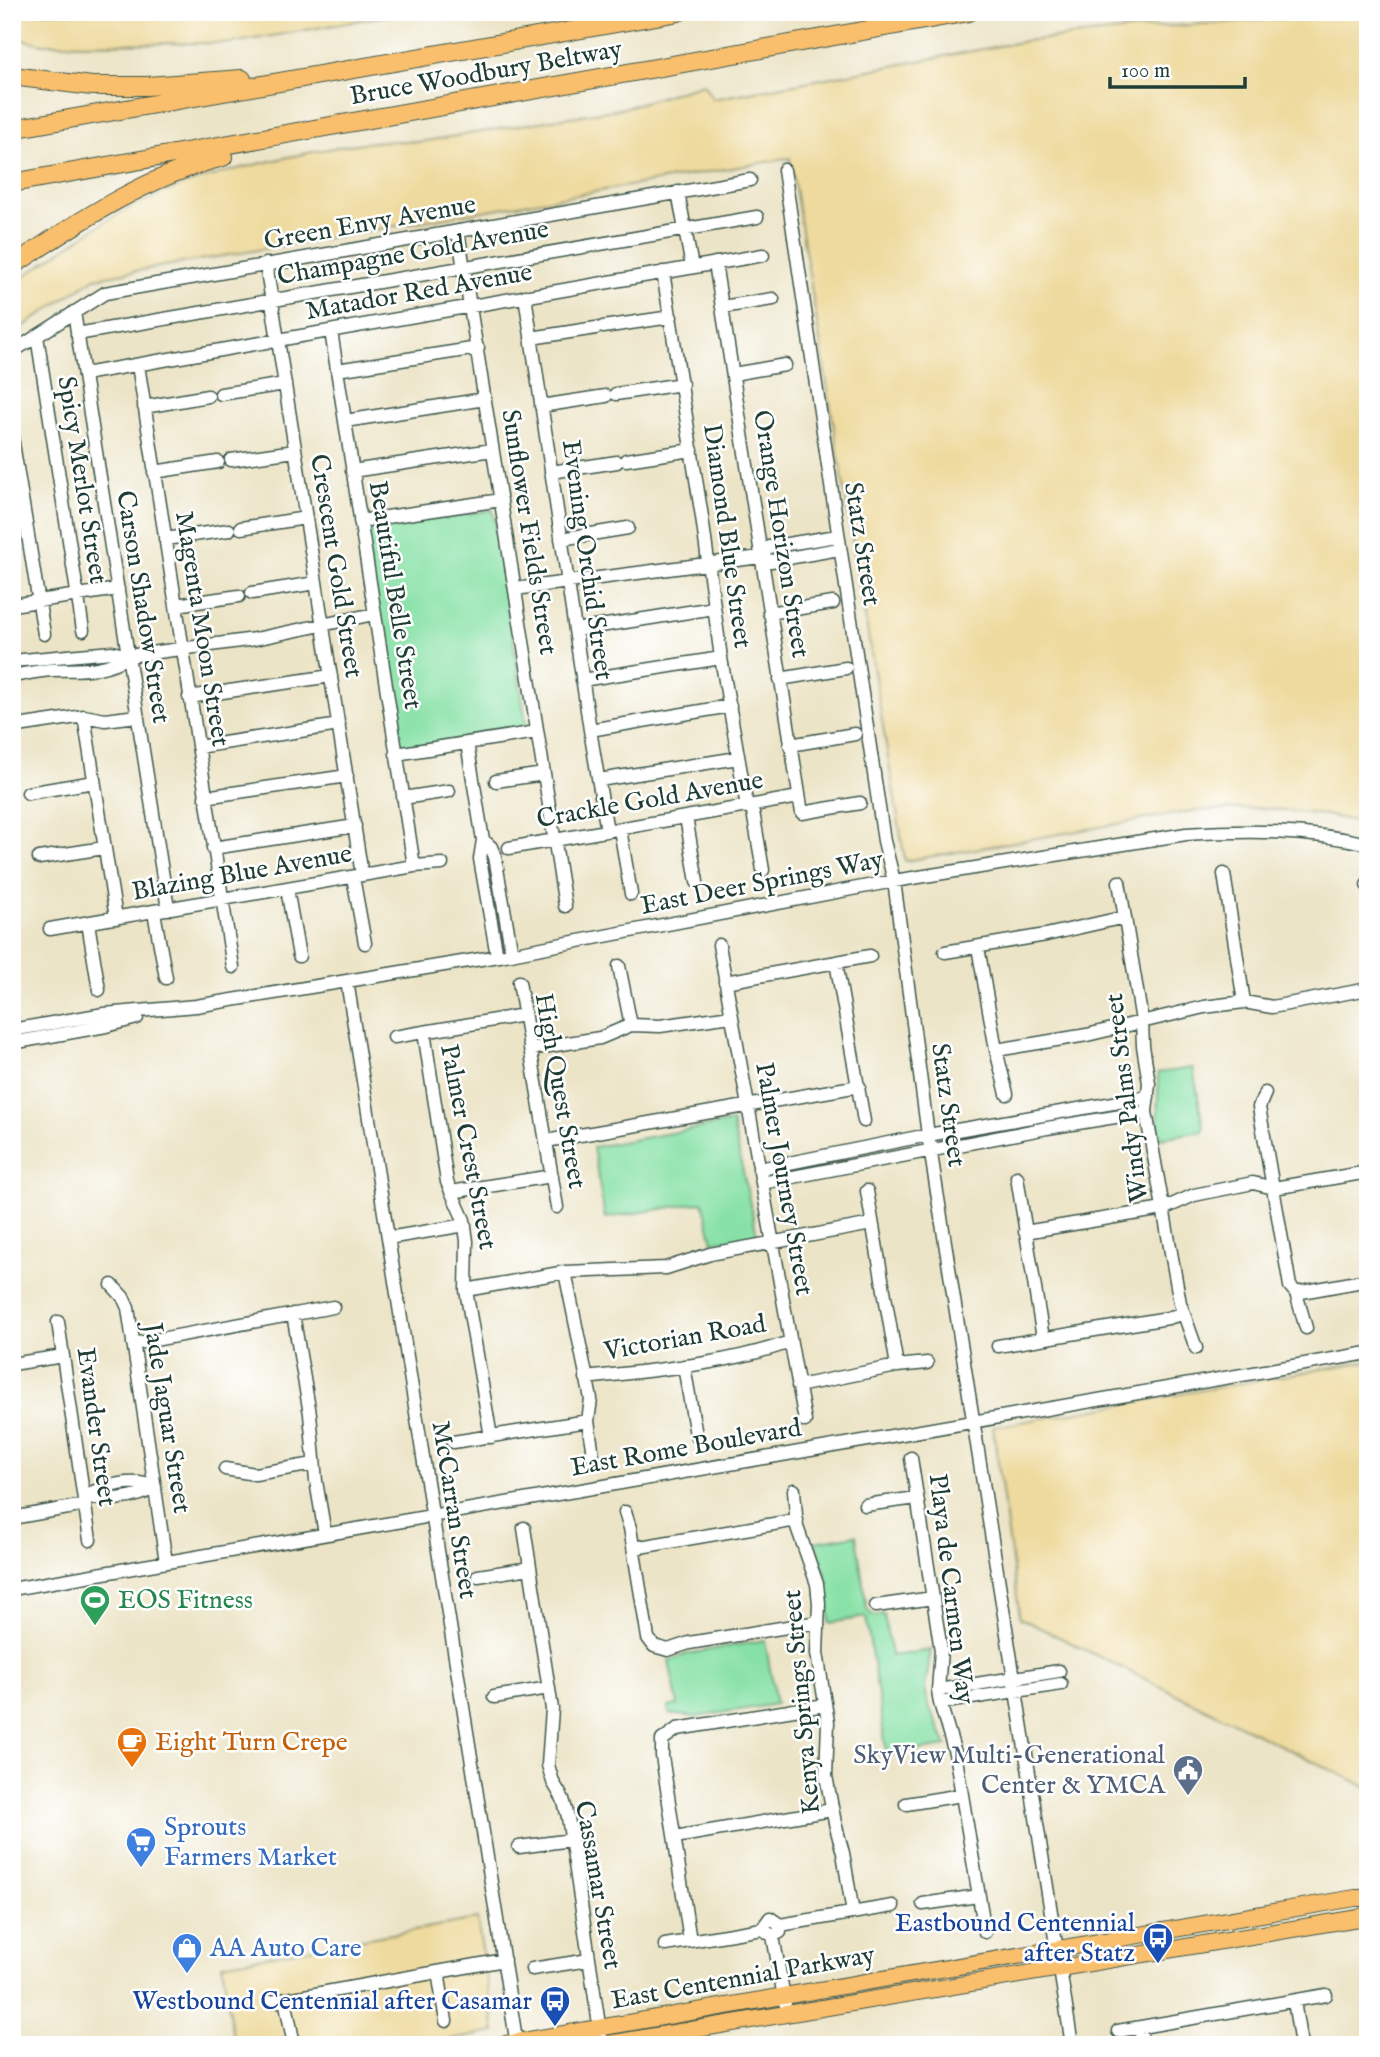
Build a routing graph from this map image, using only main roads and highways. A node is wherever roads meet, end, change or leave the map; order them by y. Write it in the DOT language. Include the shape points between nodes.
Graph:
graph roads {
  1 [pos="679,12"];
  2 [pos="969,12"];
  3 [pos="353,70"];
  4 [pos="12,76"];
  5 [pos="404,114"];
  6 [pos="12,129"];
  7 [pos="12,183"];
  8 [pos="12,266"];
  9 [pos="1368,1898"];
  10 [pos="1340,1901"];
  11 [pos="1368,1914"];
  12 [pos="1294,1928"];
  13 [pos="518,2043"];
  14 [pos="499,2045"];
  15 [pos="602,2045"];
  1 -- 3 [label="highway, Bruce Woodbury Beltway"];
  2 -- 5 [label="highway, Bruce Woodbury Beltway"];
  3 -- 4 [label="highway" via="147,86 92,86"];
  3 -- 6 [label="highway, Bruce Woodbury Beltway"];
  5 -- 7 [label="highway, Bruce Woodbury Beltway"];
  5 -- 8 [label="highway" via="204,162 133,191"];
  9 -- 10 [label="main road, East Centennial Parkway"];
  10 -- 12 [label="main road" via="1336,1912 1312,1916"];
  10 -- 13 [label="main road, East Centennial Parkway"];
  11 -- 12 [label="main road, East Centennial Parkway"];
  12 -- 15 [label="main road, East Centennial Parkway"];
  13 -- 14 [label="main road, East Centennial Parkway"];
}
